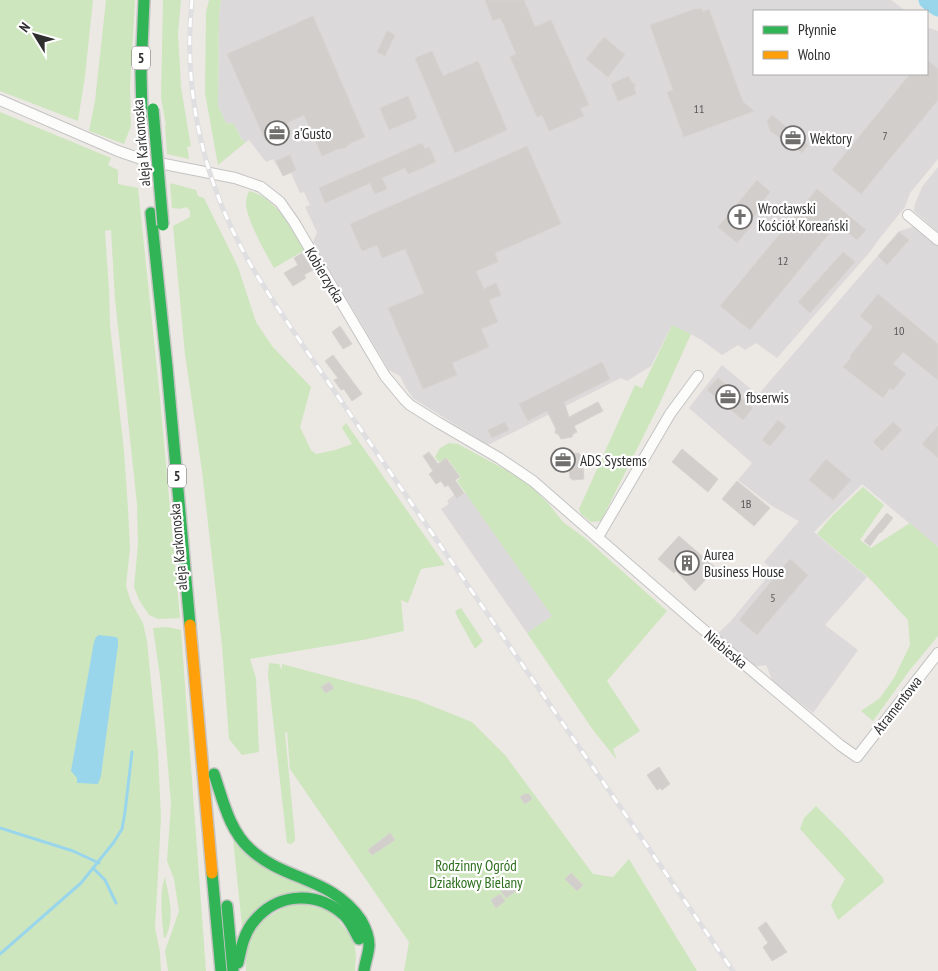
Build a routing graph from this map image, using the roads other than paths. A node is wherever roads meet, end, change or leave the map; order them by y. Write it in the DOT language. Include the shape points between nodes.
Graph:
graph roads {
  1 [pos="144,0"];
  2 [pos="155,0"];
  3 [pos="0,100"];
  4 [pos="908,215"];
  5 [pos="938,240"];
  6 [pos="698,376"];
  7 [pos="598,537"];
  8 [pos="938,653"];
  9 [pos="857,757"];
  10 [pos="214,774"];
  11 [pos="219,944"];
  12 [pos="215,971"];
  13 [pos="221,971"];
  14 [pos="233,971"];
  15 [pos="237,971"];
  16 [pos="364,971"];
  1 -- 11 [label="main road, aleja Karkonoska / 5" via="142,116"];
  2 -- 10 [label="main road, aleja Karkonoska / 5, bridge" via="153,109"];
  3 -- 7 [label="street, Kobierzycka" via="132,156 171,167 248,181 267,191 294,222 397,393 410,405 523,473"];
  4 -- 5 [label="street"];
  6 -- 7 [label="street" via="670,414"];
  7 -- 9 [label="street, Niebieska" via="713,638"];
  8 -- 9 [label="street, Atramentowa"];
  10 -- 14 [label="main road, aleja Karkonoska / 5"];
  10 -- 16 [label="main road" via="231,822 248,846 263,858 337,894 358,914 369,944"];
  11 -- 12 [label="main road"];
  11 -- 13 [label="main road, aleja Karkonoska / 5"];
  15 -- 16 [label="main road" via="242,939 255,918 278,901 306,897 329,904 349,921 361,948"];
}
